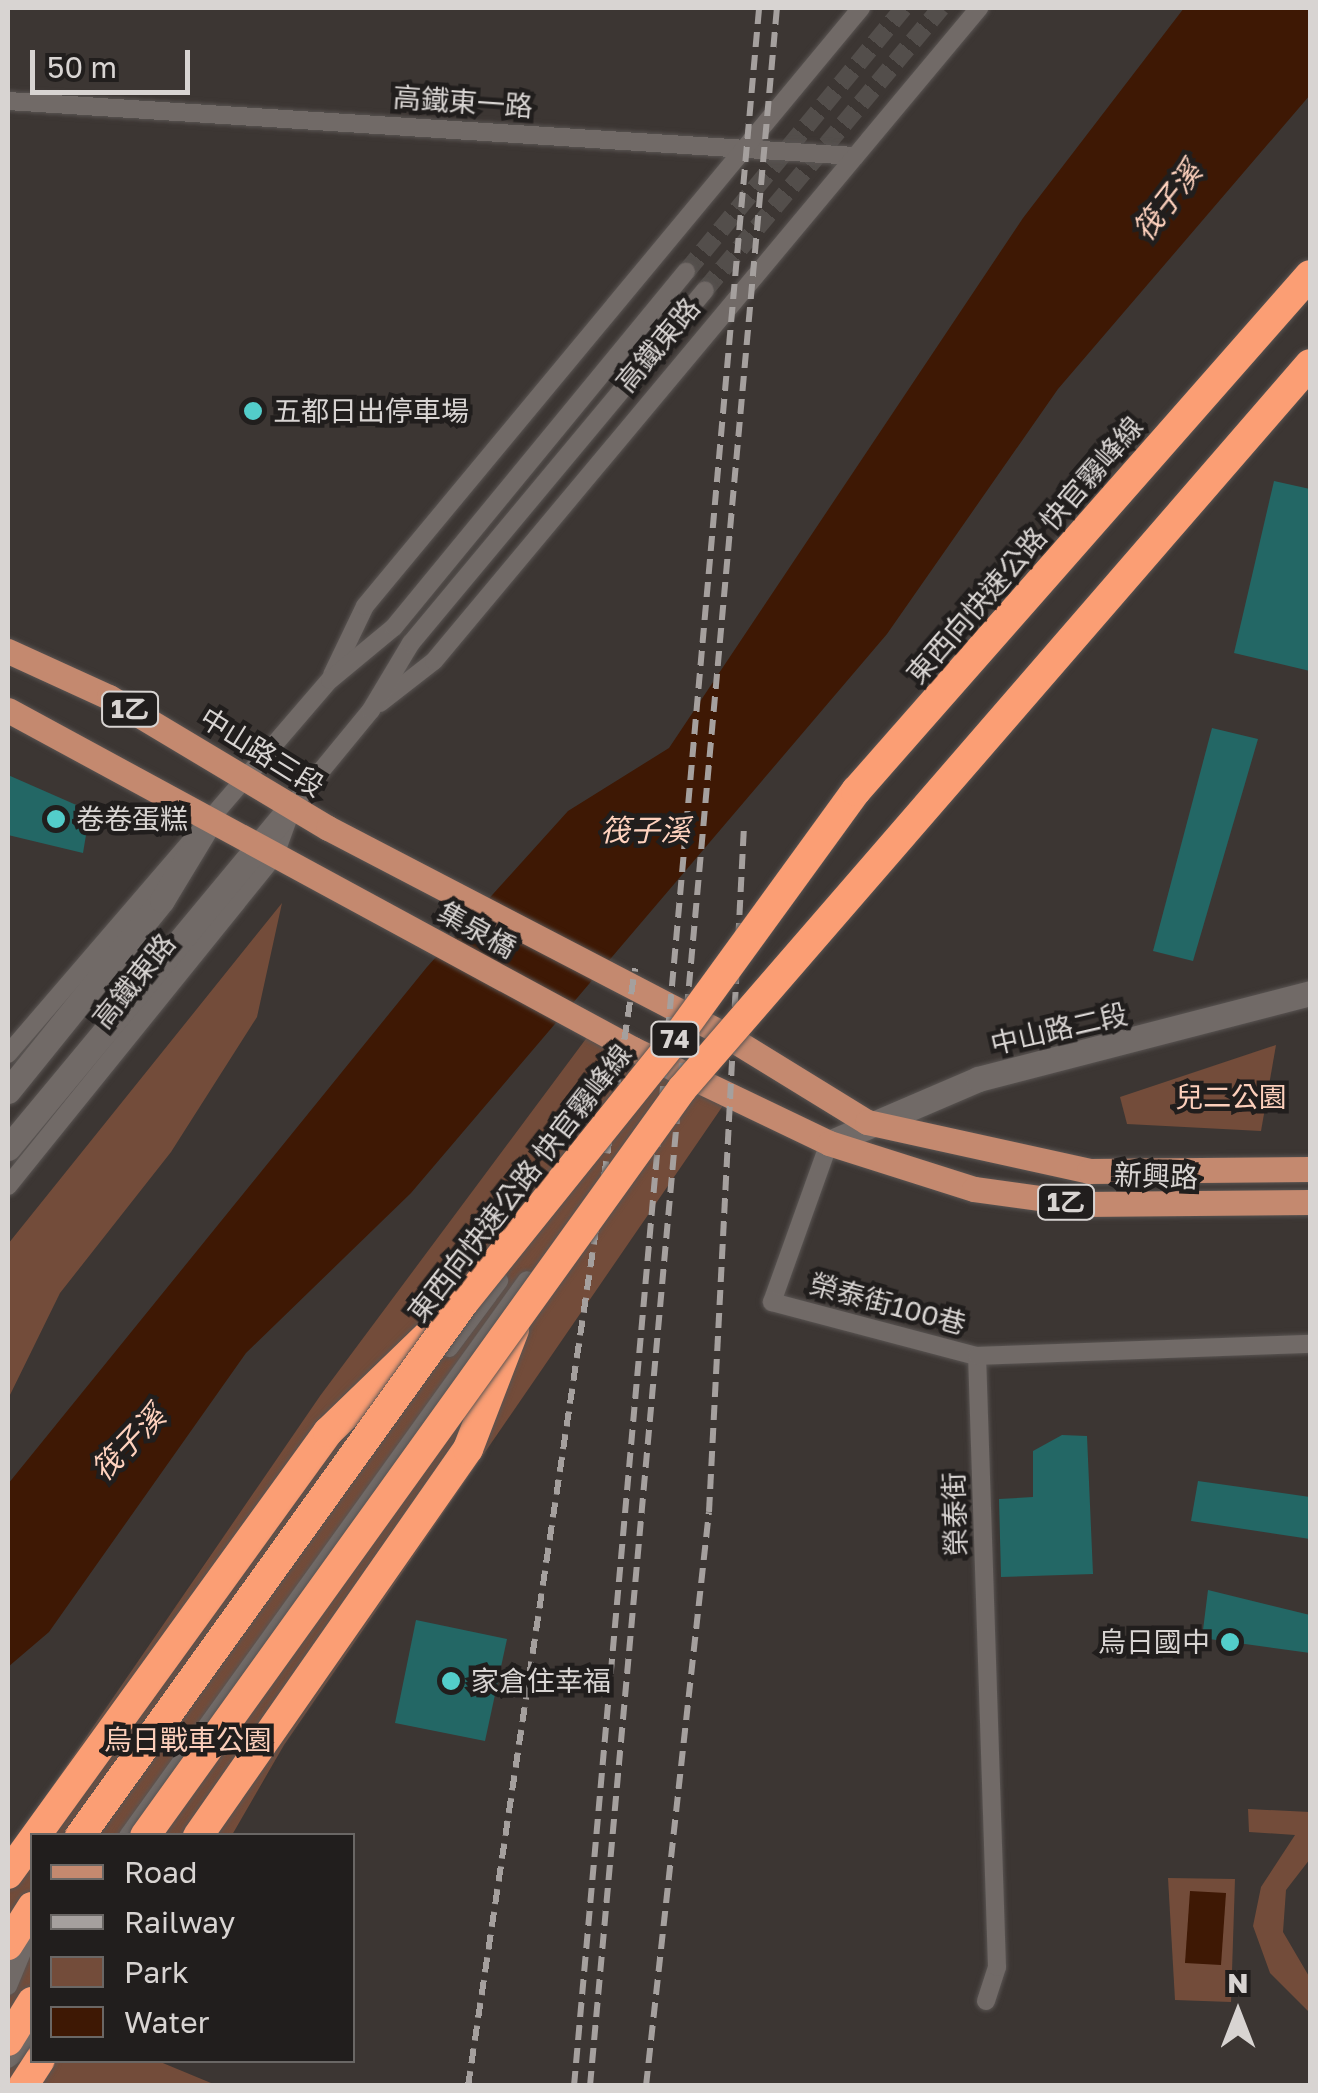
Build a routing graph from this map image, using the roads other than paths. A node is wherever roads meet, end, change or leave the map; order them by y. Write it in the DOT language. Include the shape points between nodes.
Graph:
graph roads {
  1 [pos="861,8"];
  2 [pos="979,8"];
  3 [pos="8,101"];
  4 [pos="745,147"];
  5 [pos="855,156"];
  6 [pos="686,272"];
  7 [pos="1310,275"];
  8 [pos="706,290"];
  9 [pos="1310,364"];
  10 [pos="8,651"];
  11 [pos="330,680"];
  12 [pos="8,710"];
  13 [pos="371,710"];
  14 [pos="248,776"];
  15 [pos="293,805"];
  16 [pos="211,818"];
  17 [pos="324,825"];
  18 [pos="276,855"];
  19 [pos="1310,993"];
  20 [pos="8,1054"];
  21 [pos="673,1070"];
  22 [pos="8,1091"];
  23 [pos="867,1122"];
  24 [pos="829,1144"];
  25 [pos="8,1148"];
  26 [pos="1310,1169"];
  27 [pos="8,1186"];
  28 [pos="1310,1202"];
  29 [pos="464,1302"];
  30 [pos="522,1309"];
  31 [pos="1310,1344"];
  32 [pos="978,1356"];
  33 [pos="164,1737"];
  34 [pos="184,1750"];
  35 [pos="38,1833"];
  36 [pos="82,1833"];
  37 [pos="98,1833"];
  38 [pos="130,1833"];
  39 [pos="146,1833"];
  40 [pos="200,1833"];
  41 [pos="30,1844"];
  42 [pos="8,1874"];
  43 [pos="30,1911"];
  44 [pos="30,1933"];
  45 [pos="8,1945"];
  46 [pos="8,1986"];
  47 [pos="986,2001"];
  48 [pos="29,2052"];
  49 [pos="8,2060"];
  50 [pos="36,2063"];
  51 [pos="23,2086"];
  52 [pos="50,2086"];
  1 -- 4 [label="street, 高鐵東路"];
  2 -- 5 [label="street, 高鐵東路"];
  3 -- 4 [label="street, 高鐵東一路"];
  4 -- 5 [label="street, 高鐵東一路"];
  4 -- 11 [label="street, 高鐵東路" via="365,606"];
  5 -- 13 [label="street, 高鐵東路" via="434,661"];
  6 -- 11 [label="street, 高鐵東路" via="394,626"];
  7 -- 29 [label="highway, 東西向快速公路 快官霧峰線 / 74, bridge" via="856,791 675,1040"];
  8 -- 13 [label="street, 高鐵東路" via="412,642"];
  9 -- 30 [label="highway, 74, bridge" via="682,1088"];
  10 -- 14 [label="main road, 中山路三段 / 1乙"];
  11 -- 14 [label="street, 高鐵東路"];
  12 -- 16 [label="main road, 1乙"];
  13 -- 15 [label="street, 高鐵東路"];
  14 -- 15 [label="main road, 中山路三段 / 1乙"];
  14 -- 16 [label="street, 高鐵東路"];
  15 -- 17 [label="main road, 中山路三段 / 1乙"];
  15 -- 18 [label="street, 高鐵東路"];
  16 -- 18 [label="main road, 1乙"];
  16 -- 20 [label="street, 高鐵東路"];
  16 -- 22 [label="street, 高鐵東路" via="162,900"];
  17 -- 23 [label="main road, 集泉橋 / 1乙" via="658,1000"];
  18 -- 21 [label="main road, 集泉橋 / 1乙"];
  18 -- 25 [label="street, 高鐵東路"];
  18 -- 27 [label="street, 高鐵東路"];
  19 -- 23 [label="street, 中山路二段" via="978,1079"];
  21 -- 24 [label="main road, 1乙"];
  21 -- 33 [label="street"];
  21 -- 34 [label="street"];
  23 -- 24 [label="street, 中山路二段"];
  23 -- 26 [label="main road, 新興路 / 1乙" via="1089,1171"];
  24 -- 28 [label="main road, 新興路 / 1乙" via="974,1189 1082,1204"];
  24 -- 32 [label="street, 榮泰街100巷" via="772,1302"];
  29 -- 35 [label="highway, 74, bridge" via="328,1432"];
  29 -- 36 [label="highway, 東西向快速公路 快官霧峰線 / 74, bridge"];
  30 -- 39 [label="highway, 74, bridge"];
  30 -- 40 [label="highway, 74, bridge" via="468,1449"];
  31 -- 32 [label="street"];
  32 -- 47 [label="street, 榮泰街" via="998,1967"];
  33 -- 34 [label="street"];
  33 -- 37 [label="street"];
  34 -- 38 [label="street"];
  41 -- 42 [label="highway, 74, bridge"];
  43 -- 45 [label="highway"];
  44 -- 46 [label="street"];
  48 -- 49 [label="street"];
  48 -- 51 [label="highway, bridge"];
  50 -- 52 [label="street"];
}
